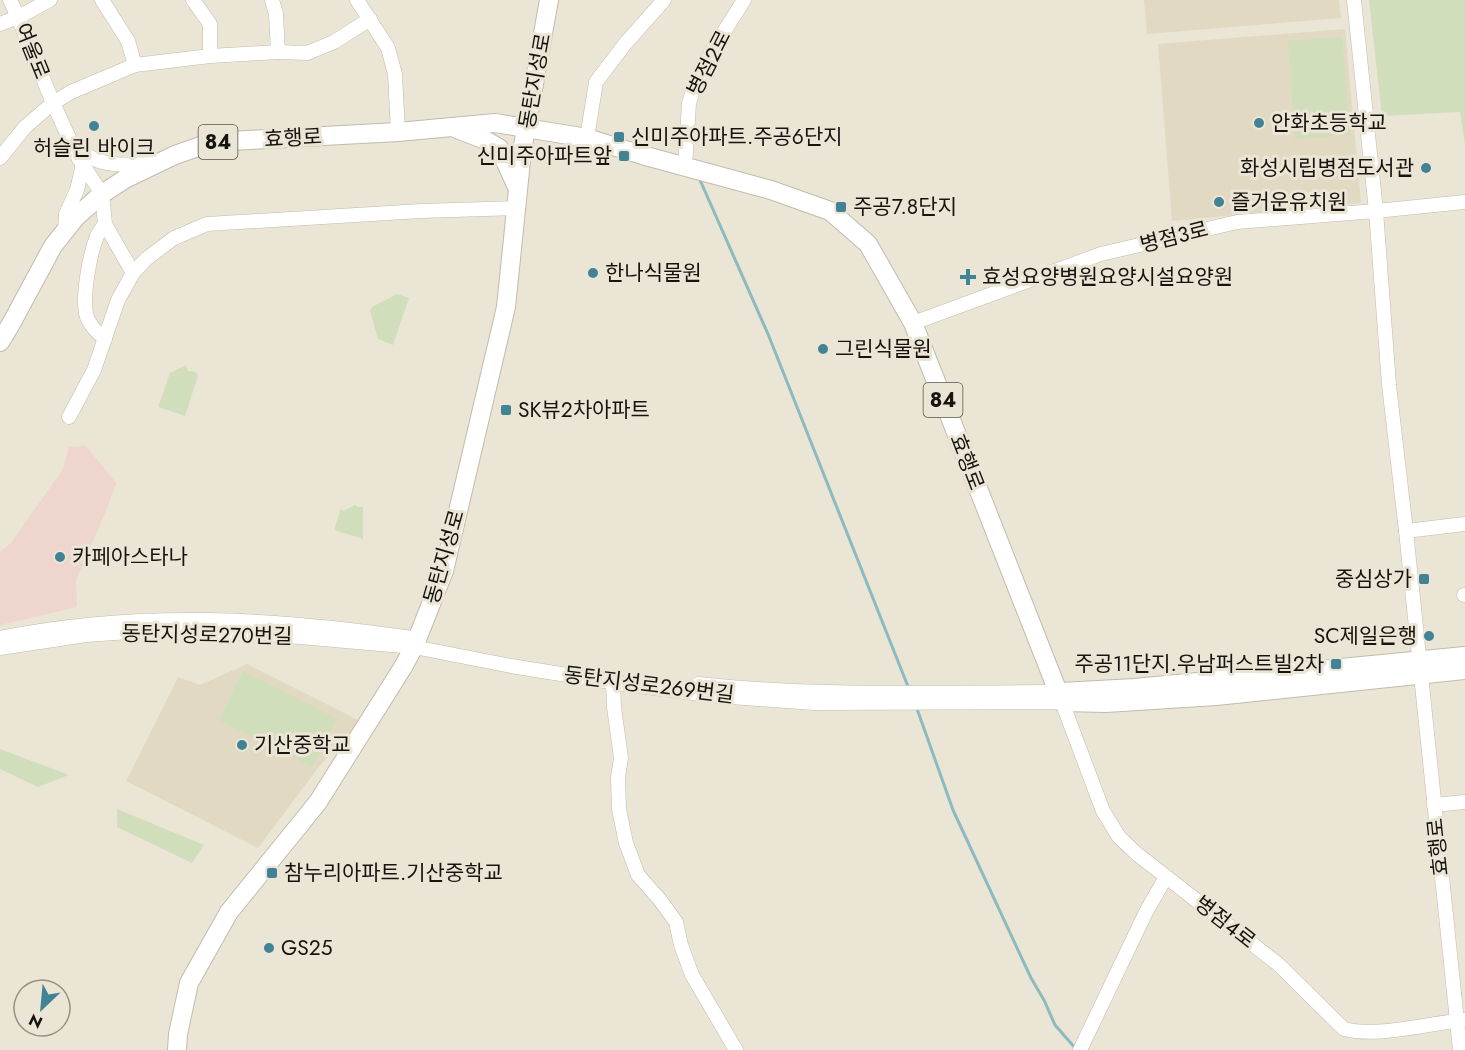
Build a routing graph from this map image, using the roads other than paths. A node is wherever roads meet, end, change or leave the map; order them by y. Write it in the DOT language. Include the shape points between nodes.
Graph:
graph roads {
  1 [pos="10,0"];
  2 [pos="50,0"];
  3 [pos="102,0"];
  4 [pos="193,0"];
  5 [pos="273,0"];
  6 [pos="357,0"];
  7 [pos="549,0"];
  8 [pos="663,0"];
  9 [pos="744,0"];
  10 [pos="1354,0"];
  11 [pos="18,17"];
  12 [pos="370,19"];
  13 [pos="0,24"];
  14 [pos="278,52"];
  15 [pos="210,56"];
  16 [pos="135,65"];
  17 [pos="52,103"];
  18 [pos="450,127"];
  19 [pos="526,129"];
  20 [pos="398,132"];
  21 [pos="587,138"];
  22 [pos="73,146"];
  23 [pos="0,155"];
  24 [pos="82,164"];
  25 [pos="154,164"];
  26 [pos="679,164"];
  27 [pos="518,190"];
  28 [pos="102,194"];
  29 [pos="1465,202"];
  30 [pos="516,208"];
  31 [pos="1376,211"];
  32 [pos="105,224"];
  33 [pos="65,230"];
  34 [pos="134,273"];
  35 [pos="913,323"];
  36 [pos="105,339"];
  37 [pos="0,342"];
  38 [pos="69,417"];
  39 [pos="1465,524"];
  40 [pos="1406,531"];
  41 [pos="0,638"];
  42 [pos="416,643"];
  43 [pos="0,648"];
  44 [pos="1465,656"];
  45 [pos="1419,667"];
  46 [pos="1465,670"];
  47 [pos="613,682"];
  48 [pos="1060,697"];
  49 [pos="886,699"];
  50 [pos="1465,802"];
  51 [pos="1434,805"];
  52 [pos="1166,877"];
  53 [pos="1460,1020"];
  54 [pos="1083,1045"];
  55 [pos="177,1050"];
  56 [pos="736,1050"];
  57 [pos="1460,1050"];
  1 -- 11 [label="street, 여울로"];
  2 -- 11 [label="street"];
  3 -- 16 [label="street" via="128,41"];
  4 -- 15 [label="street" via="210,24"];
  5 -- 14 [label="street"];
  6 -- 12 [label="street"];
  7 -- 19 [label="main road, 동탄지성로"];
  8 -- 21 [label="street" via="596,82"];
  9 -- 26 [label="street, 병점2로" via="694,88"];
  10 -- 31 [label="street"];
  11 -- 13 [label="street"];
  11 -- 17 [label="street, 여울로"];
  12 -- 14 [label="street" via="334,42 307,53"];
  12 -- 20 [label="street" via="388,48 395,74"];
  14 -- 15 [label="street"];
  15 -- 16 [label="street"];
  16 -- 17 [label="street"];
  17 -- 22 [label="street, 여울로"];
  17 -- 23 [label="street"];
  18 -- 19 [label="main road, 효행로 / 84" via="495,123"];
  18 -- 20 [label="main road, 효행로 / 84"];
  18 -- 27 [label="main road" via="499,148"];
  19 -- 21 [label="main road, 효행로 / 84"];
  19 -- 27 [label="main road, 동탄지성로"];
  20 -- 25 [label="main road, 효행로 / 84" via="212,142"];
  21 -- 26 [label="main road, 효행로 / 84"];
  22 -- 24 [label="street, 여울로"];
  22 -- 25 [label="street" via="102,162"];
  24 -- 28 [label="street, 여울로"];
  24 -- 33 [label="street" via="77,190 66,214"];
  25 -- 28 [label="main road, 효행로 / 84"];
  26 -- 35 [label="main road, 효행로 / 84" via="831,211 868,244"];
  27 -- 30 [label="main road, 동탄지성로"];
  28 -- 32 [label="street"];
  28 -- 33 [label="main road, 효행로 / 84"];
  29 -- 31 [label="street, 병점3로"];
  30 -- 34 [label="street" via="207,224 174,238"];
  30 -- 42 [label="main road, 동탄지성로" via="506,307 444,572"];
  31 -- 35 [label="street, 병점3로" via="1237,222 1101,254"];
  31 -- 40 [label="street, 효행로" via="1389,385"];
  32 -- 34 [label="street"];
  32 -- 36 [label="street" via="98,234 84,298 93,328"];
  33 -- 37 [label="main road, 효행로 / 84"];
  34 -- 36 [label="street" via="118,300"];
  35 -- 48 [label="main road, 효행로 / 84"];
  36 -- 38 [label="street" via="94,370"];
  39 -- 40 [label="street"];
  40 -- 45 [label="street, 효행로"];
  41 -- 42 [label="street" via="81,625 175,619 335,628"];
  42 -- 43 [label="street, 동탄지성로270번길" via="143,631"];
  42 -- 47 [label="street, 동탄지성로269번길" via="511,666"];
  42 -- 49 [label="street" via="624,676"];
  42 -- 55 [label="main road, 동탄지성로" via="318,802 229,912 189,983"];
  44 -- 45 [label="main road"];
  45 -- 46 [label="main road"];
  45 -- 48 [label="main road" via="1216,696 1106,704"];
  45 -- 51 [label="street, 효행로"];
  47 -- 49 [label="street, 동탄지성로269번길" via="717,696 814,703"];
  47 -- 56 [label="street" via="621,758 619,808 626,843 638,875 676,922 692,975"];
  48 -- 49 [label="street"];
  48 -- 52 [label="street, 병점4로" via="1103,811 1119,837"];
  50 -- 51 [label="street"];
  51 -- 53 [label="street, 효행로"];
  52 -- 53 [label="street, 병점4로" via="1278,964 1344,1029 1377,1032"];
  52 -- 54 [label="street"];
  53 -- 57 [label="street, 효행로"];
}
